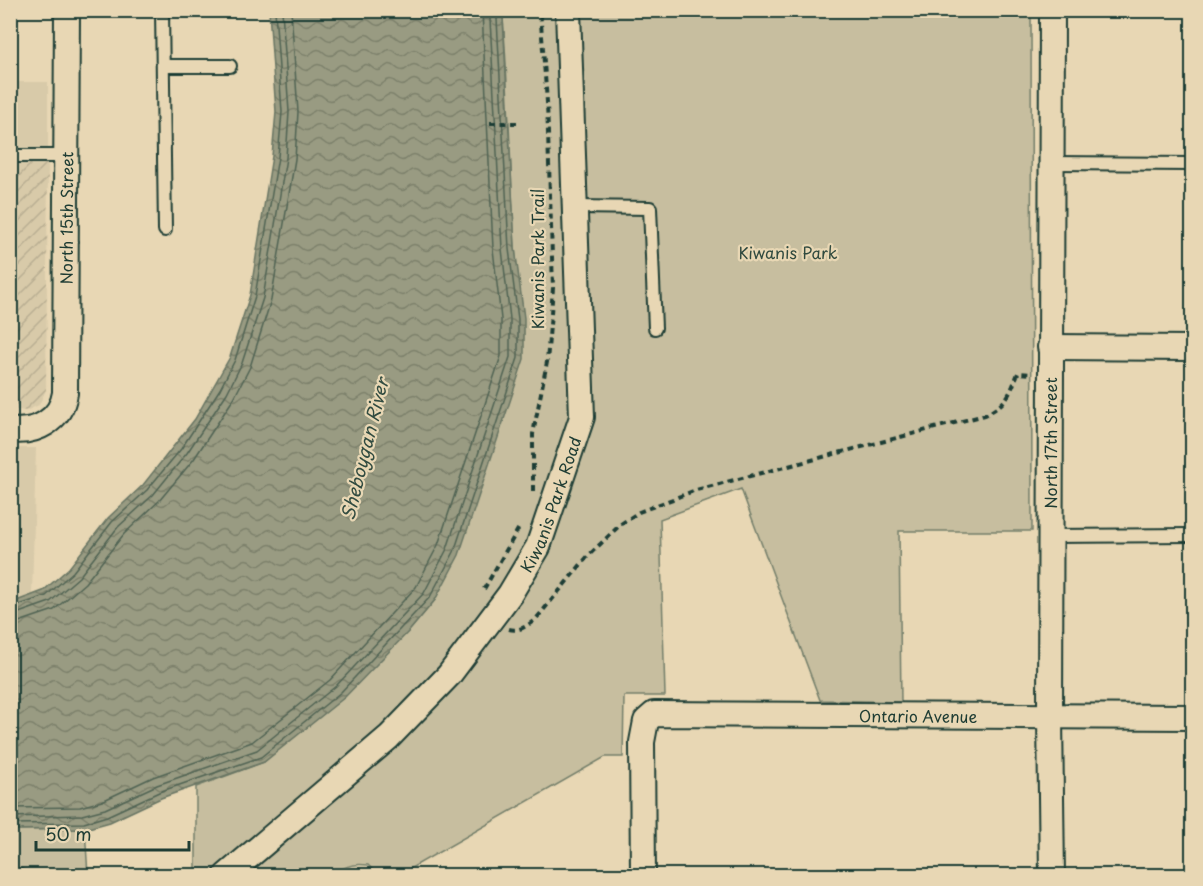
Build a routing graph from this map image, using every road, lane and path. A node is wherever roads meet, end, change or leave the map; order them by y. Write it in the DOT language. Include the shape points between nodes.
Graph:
graph roads {
  1 [pos="67,10"];
  2 [pos="162,10"];
  3 [pos="540,10"];
  4 [pos="568,10"];
  5 [pos="1052,10"];
  6 [pos="163,66"];
  7 [pos="230,66"];
  8 [pos="490,123"];
  9 [pos="521,123"];
  10 [pos="10,156"];
  11 [pos="66,156"];
  12 [pos="1051,163"];
  13 [pos="1192,164"];
  14 [pos="575,207"];
  15 [pos="165,230"];
  16 [pos="656,328"];
  17 [pos="1050,347"];
  18 [pos="1192,348"];
  19 [pos="1050,376"];
  20 [pos="10,430"];
  21 [pos="532,497"];
  22 [pos="524,517"];
  23 [pos="1050,536"];
  24 [pos="1192,536"];
  25 [pos="482,592"];
  26 [pos="489,623"];
  27 [pos="1050,717"];
  28 [pos="1192,717"];
  29 [pos="10,867"];
  30 [pos="41,876"];
  31 [pos="226,876"];
  32 [pos="643,876"];
  33 [pos="1052,876"];
  1 -- 11 [label="street, North 15th Street"];
  2 -- 6 [label="lane"];
  3 -- 21 [label="path, Kiwanis Park Trail" via="553,288 547,362 533,434"];
  4 -- 14 [label="street, Kiwanis Park Road"];
  5 -- 12 [label="street, North 17th Street"];
  6 -- 7 [label="lane"];
  6 -- 15 [label="lane"];
  8 -- 9 [label="path"];
  10 -- 11 [label="lane"];
  11 -- 20 [label="street, North 15th Street" via="63,404 50,420 30,432"];
  12 -- 13 [label="lane"];
  12 -- 17 [label="street, North 17th Street"];
  14 -- 16 [label="lane" via="650,208"];
  14 -- 26 [label="street, Kiwanis Park Road" via="582,417 538,547"];
  17 -- 18 [label="street"];
  17 -- 19 [label="street, North 17th Street"];
  19 -- 23 [label="street, North 17th Street"];
  19 -- 26 [label="path" via="1018,373 1011,394 984,415 696,490 639,512 588,556 530,622 515,630"];
  22 -- 25 [label="path"];
  23 -- 24 [label="lane"];
  23 -- 27 [label="street, North 17th Street"];
  26 -- 31 [label="street, Kiwanis Park Road" via="449,675 389,737"];
  27 -- 28 [label="street, Ontario Avenue"];
  27 -- 32 [label="street, Ontario Avenue" via="654,714 646,721 642,742"];
  27 -- 33 [label="street, North 17th Street"];
  29 -- 30 [label="path"];
}
